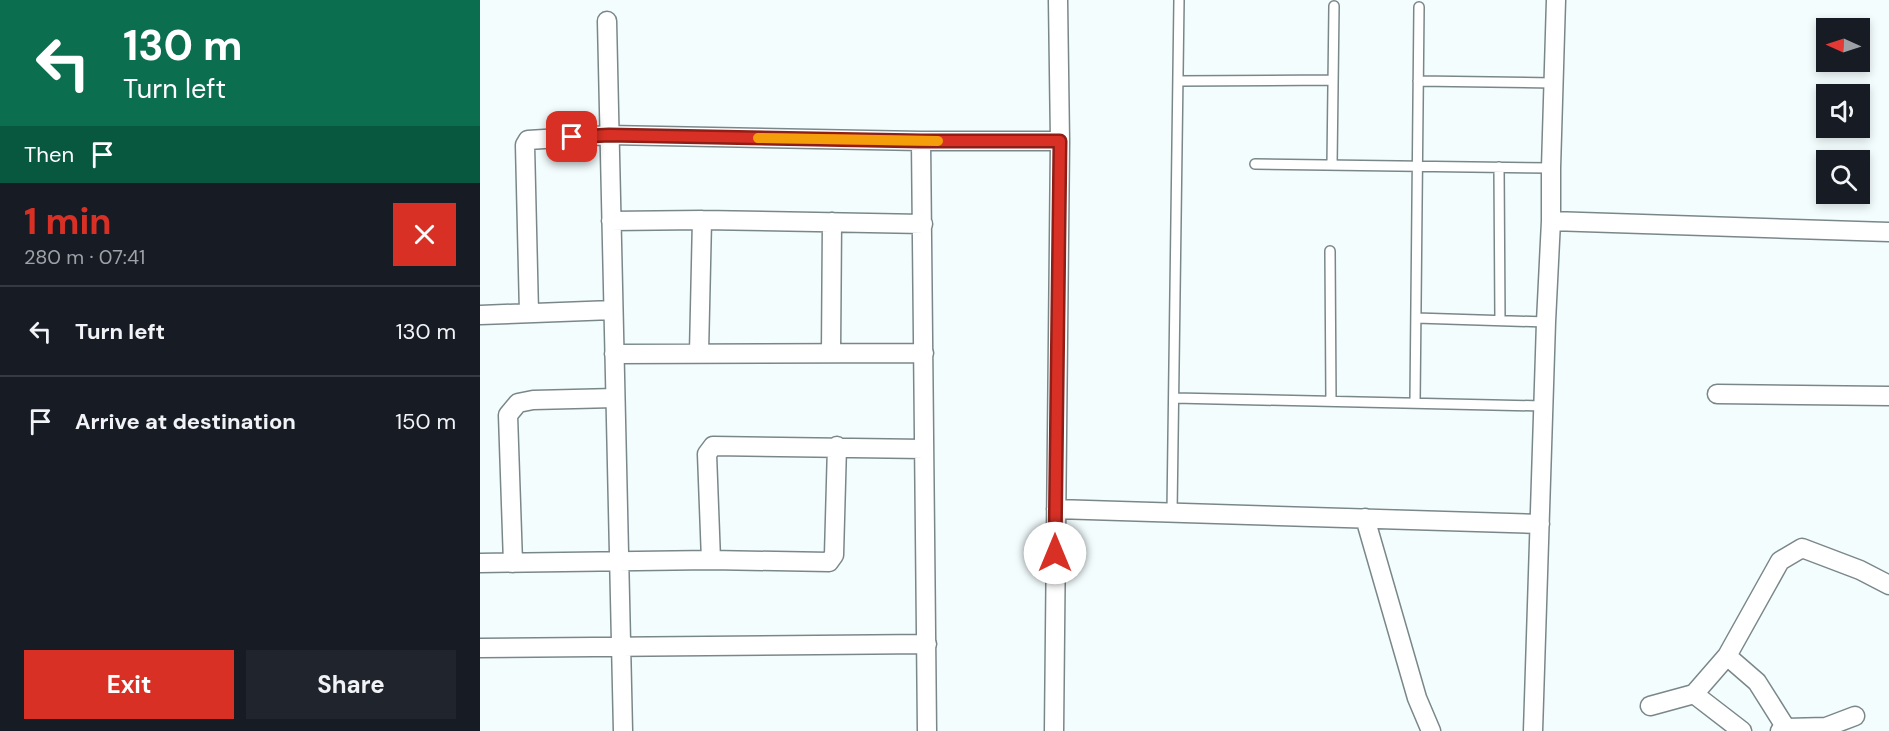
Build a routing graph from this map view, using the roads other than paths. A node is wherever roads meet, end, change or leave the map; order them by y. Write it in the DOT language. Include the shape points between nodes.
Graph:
graph roads {
  1 [pos="1058,0"];
  2 [pos="1179,0"];
  3 [pos="1556,0"];
  4 [pos="1334,6"];
  5 [pos="1419,7"];
  6 [pos="607,21"];
  7 [pos="1333,80"];
  8 [pos="1178,81"];
  9 [pos="1418,81"];
  10 [pos="1553,83"];
  11 [pos="609,135"];
  12 [pos="921,141"];
  13 [pos="1060,141"];
  14 [pos="1255,164"];
  15 [pos="1332,165"];
  16 [pos="1417,166"];
  17 [pos="1498,167"];
  18 [pos="1551,168"];
  19 [pos="702,220"];
  20 [pos="611,221"];
  21 [pos="1551,221"];
  22 [pos="832,222"];
  23 [pos="923,224"];
  24 [pos="1889,232"];
  25 [pos="1330,251"];
  26 [pos="613,310"];
  27 [pos="529,313"];
  28 [pos="480,315"];
  29 [pos="1416,318"];
  30 [pos="1500,320"];
  31 [pos="1546,321"];
  32 [pos="831,352"];
  33 [pos="699,353"];
  34 [pos="924,353"];
  35 [pos="614,354"];
  36 [pos="1717,394"];
  37 [pos="1889,396"];
  38 [pos="615,398"];
  39 [pos="1174,398"];
  40 [pos="1331,401"];
  41 [pos="1415,403"];
  42 [pos="1543,406"];
  43 [pos="837,446"];
  44 [pos="924,448"];
  45 [pos="1056,509"];
  46 [pos="1172,512"];
  47 [pos="1365,518"];
  48 [pos="1539,524"];
  49 [pos="711,560"];
  50 [pos="513,562"];
  51 [pos="619,562"];
  52 [pos="480,563"];
  53 [pos="1889,585"];
  54 [pos="927,644"];
  55 [pos="621,647"];
  56 [pos="480,648"];
  57 [pos="1727,656"];
  58 [pos="1694,694"];
  59 [pos="1650,706"];
  60 [pos="1855,716"];
  61 [pos="1784,730"];
  62 [pos="623,731"];
  63 [pos="927,731"];
  64 [pos="1054,731"];
  65 [pos="1431,731"];
  66 [pos="1533,731"];
  67 [pos="1742,731"];
  1 -- 13 [label="street"];
  2 -- 8 [label="lane"];
  3 -- 10 [label="street"];
  4 -- 7 [label="lane"];
  5 -- 9 [label="lane"];
  6 -- 11 [label="street"];
  7 -- 8 [label="lane"];
  7 -- 15 [label="lane"];
  8 -- 39 [label="lane"];
  9 -- 10 [label="lane"];
  9 -- 16 [label="lane"];
  10 -- 18 [label="street"];
  11 -- 12 [label="street"];
  11 -- 20 [label="street"];
  11 -- 27 [label="street" via="535,138 525,145"];
  12 -- 13 [label="street"];
  12 -- 23 [label="street"];
  13 -- 45 [label="street"];
  14 -- 15 [label="lane"];
  15 -- 16 [label="lane"];
  16 -- 17 [label="lane"];
  16 -- 29 [label="lane"];
  17 -- 18 [label="lane"];
  17 -- 30 [label="lane"];
  18 -- 21 [label="street"];
  19 -- 20 [label="street"];
  19 -- 22 [label="street"];
  19 -- 33 [label="street"];
  20 -- 26 [label="street"];
  21 -- 24 [label="street"];
  21 -- 31 [label="street"];
  22 -- 23 [label="street"];
  22 -- 32 [label="street"];
  23 -- 34 [label="street"];
  25 -- 40 [label="lane"];
  26 -- 27 [label="street"];
  26 -- 35 [label="street"];
  27 -- 28 [label="street"];
  29 -- 30 [label="lane"];
  29 -- 41 [label="lane"];
  30 -- 31 [label="lane"];
  31 -- 42 [label="street"];
  32 -- 33 [label="street"];
  32 -- 34 [label="street"];
  33 -- 35 [label="street"];
  34 -- 44 [label="street"];
  35 -- 38 [label="street"];
  36 -- 37 [label="street"];
  38 -- 50 [label="street" via="533,400 518,403 508,415"];
  38 -- 51 [label="street"];
  39 -- 40 [label="lane"];
  39 -- 46 [label="lane"];
  40 -- 41 [label="lane"];
  41 -- 42 [label="lane"];
  42 -- 48 [label="street"];
  43 -- 44 [label="street"];
  43 -- 49 [label="street" via="834,555 829,562"];
  43 -- 49 [label="street" via="713,446 707,453"];
  44 -- 54 [label="street"];
  45 -- 46 [label="street"];
  45 -- 64 [label="street"];
  46 -- 47 [label="street"];
  47 -- 48 [label="street"];
  47 -- 65 [label="street" via="1417,698"];
  48 -- 66 [label="street"];
  49 -- 51 [label="street"];
  50 -- 51 [label="street"];
  50 -- 52 [label="street"];
  51 -- 55 [label="street"];
  53 -- 57 [label="street" via="1802,548 1780,561"];
  54 -- 55 [label="street"];
  54 -- 63 [label="street"];
  55 -- 56 [label="street"];
  55 -- 62 [label="street"];
  57 -- 58 [label="street"];
  57 -- 61 [label="street" via="1757,682"];
  58 -- 59 [label="street"];
  58 -- 67 [label="street"];
  60 -- 61 [label="street" via="1826,727"];
}
